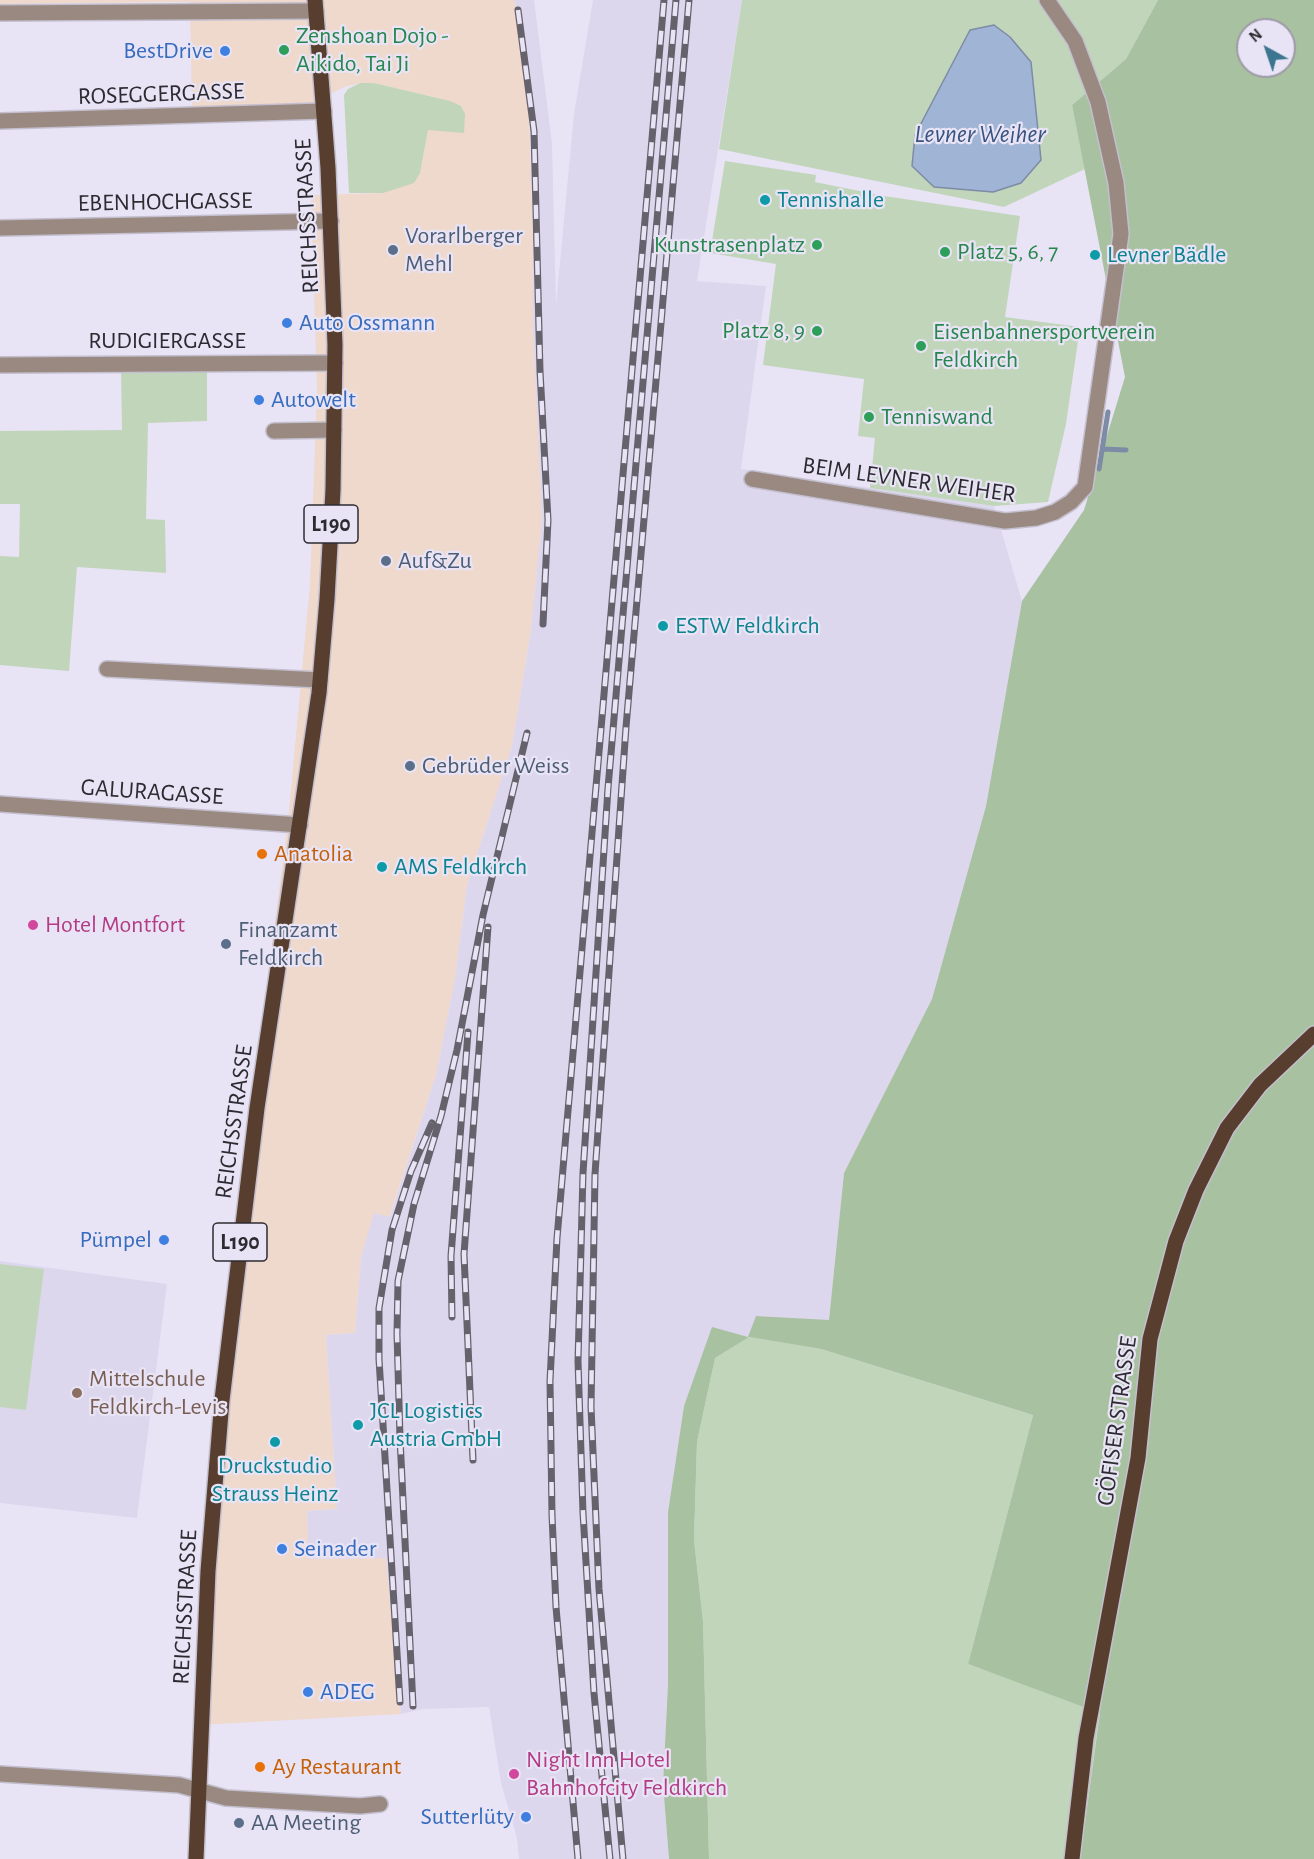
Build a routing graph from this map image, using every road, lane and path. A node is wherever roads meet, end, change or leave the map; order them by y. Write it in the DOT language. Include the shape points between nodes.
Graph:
graph roads {
  1 [pos="1047,0"];
  2 [pos="315,6"];
  3 [pos="0,13"];
  4 [pos="324,111"];
  5 [pos="0,121"];
  6 [pos="331,221"];
  7 [pos="0,228"];
  8 [pos="335,363"];
  9 [pos="0,364"];
  10 [pos="334,430"];
  11 [pos="274,431"];
  12 [pos="752,479"];
  13 [pos="107,669"];
  14 [pos="320,680"];
  15 [pos="0,804"];
  16 [pos="300,825"];
  17 [pos="1314,1034"];
  18 [pos="0,1774"];
  19 [pos="199,1791"];
  20 [pos="380,1804"];
  21 [pos="196,1859"];
  22 [pos="1072,1859"];
  1 -- 12 [label="street, BEIM LEVNER WEIHER" via="1075,41 1098,102 1116,183 1121,234 1085,487 1055,512 1005,521"];
  2 -- 3 [label="street"];
  2 -- 4 [label="main road, REICHSSTRASSE / L190"];
  4 -- 5 [label="street, ROSEGGERGASSE"];
  4 -- 6 [label="main road, REICHSSTRASSE / L190"];
  6 -- 7 [label="street, EBENHOCHGASSE"];
  6 -- 8 [label="main road, REICHSSTRASSE / L190"];
  8 -- 9 [label="street, RUDIGIERGASSE"];
  8 -- 10 [label="main road, REICHSSTRASSE / L190"];
  10 -- 11 [label="street"];
  10 -- 14 [label="main road, REICHSSTRASSE / L190"];
  13 -- 14 [label="street"];
  14 -- 16 [label="main road, REICHSSTRASSE / L190"];
  15 -- 16 [label="street, GALURAGASSE"];
  16 -- 19 [label="main road, REICHSSTRASSE / L190" via="257,1108 222,1400 208,1571"];
  17 -- 22 [label="main road, GÖFISER STRASSE" via="1260,1085 1227,1128 1176,1241 1150,1339 1138,1458 1086,1738"];
  18 -- 19 [label="street" via="179,1785"];
  19 -- 20 [label="street" via="226,1798"];
  19 -- 21 [label="main road, REICHSSTRASSE / L190"];
}
